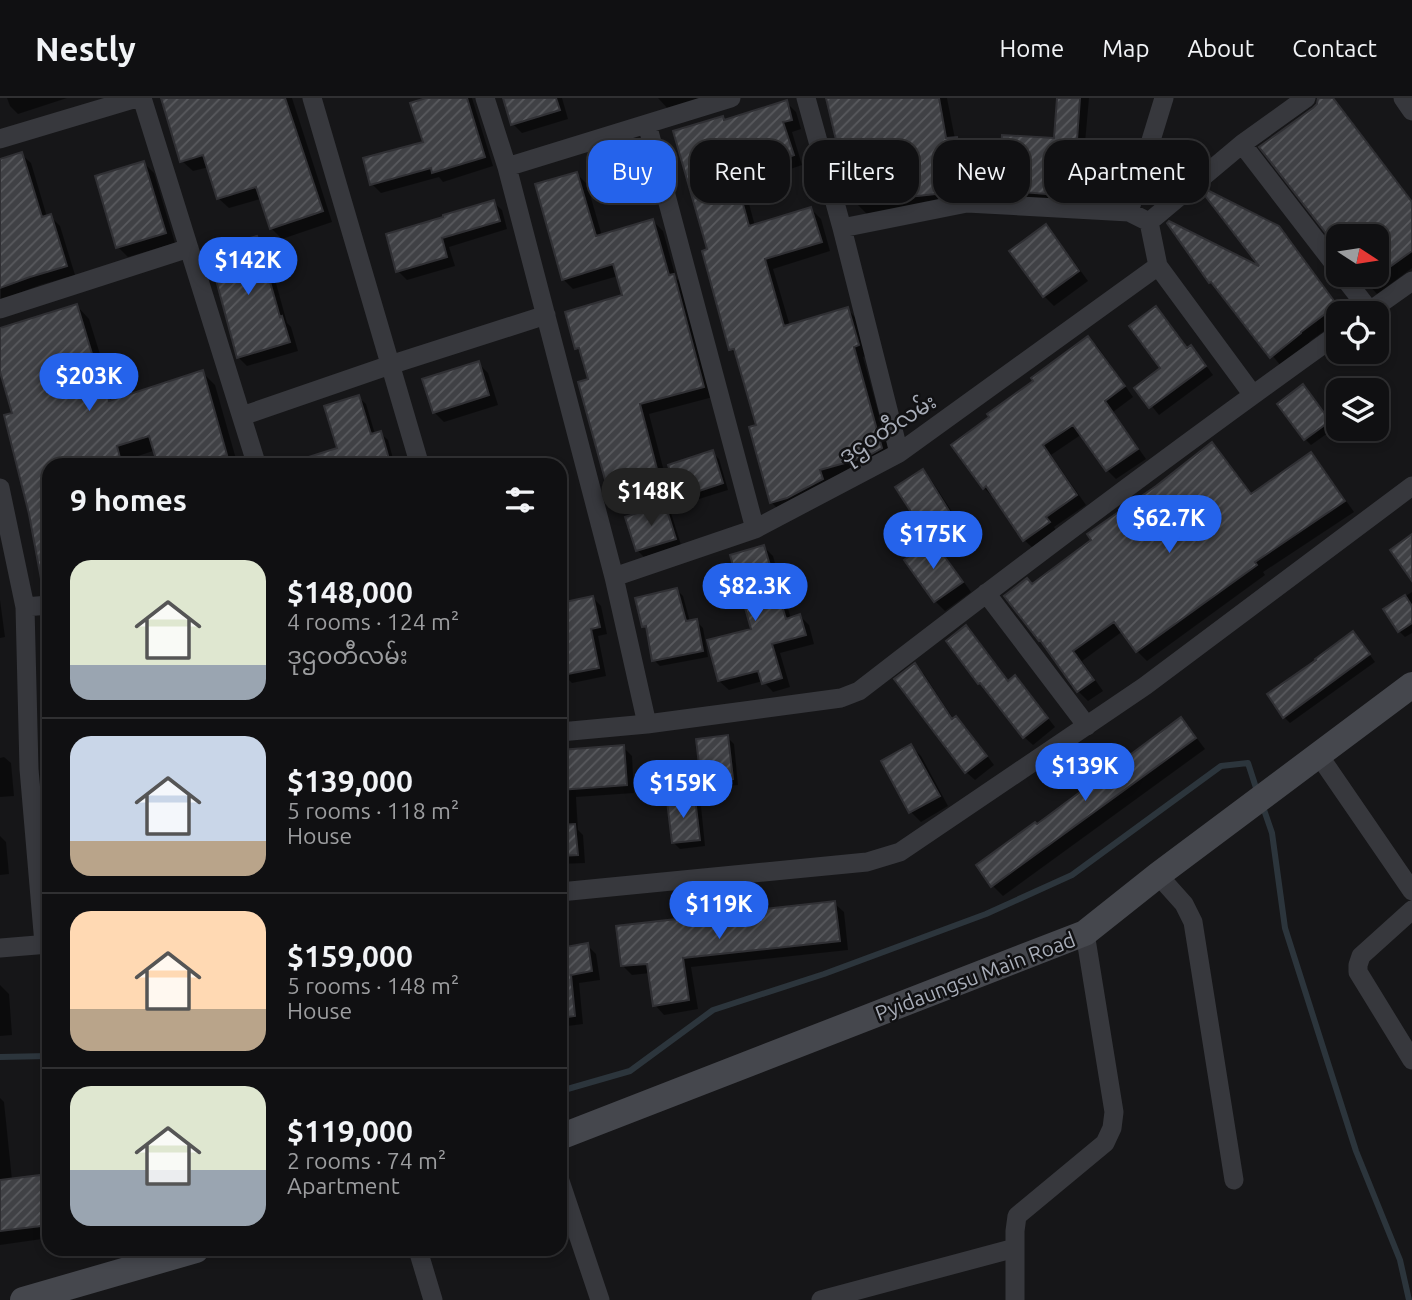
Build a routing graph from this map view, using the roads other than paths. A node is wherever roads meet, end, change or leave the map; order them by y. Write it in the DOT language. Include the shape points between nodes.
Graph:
graph roads {
  1 [pos="139,98"];
  2 [pos="312,98"];
  3 [pos="485,98"];
  4 [pos="731,98"];
  5 [pos="806,98"];
  6 [pos="1164,98"];
  7 [pos="1306,98"];
  8 [pos="1403,98"];
  9 [pos="1412,111"];
  10 [pos="647,124"];
  11 [pos="0,139"];
  12 [pos="1242,144"];
  13 [pos="507,167"];
  14 [pos="1129,212"];
  15 [pos="1149,222"];
  16 [pos="842,228"];
  17 [pos="189,248"];
  18 [pos="1326,253"];
  19 [pos="1158,266"];
  20 [pos="1412,281"];
  21 [pos="1384,301"];
  22 [pos="0,309"];
  23 [pos="546,315"];
  24 [pos="1326,342"];
  25 [pos="390,365"];
  26 [pos="1252,395"];
  27 [pos="242,416"];
  28 [pos="899,453"];
  29 [pos="255,458"];
  30 [pos="417,458"];
  31 [pos="1412,486"];
  32 [pos="0,488"];
  33 [pos="755,529"];
  34 [pos="614,577"];
  35 [pos="986,593"];
  36 [pos="42,606"];
  37 [pos="26,607"];
  38 [pos="1412,685"];
  39 [pos="647,724"];
  40 [pos="1087,726"];
  41 [pos="567,731"];
  42 [pos="1318,754"];
  43 [pos="42,768"];
  44 [pos="29,769"];
  45 [pos="1158,875"];
  46 [pos="567,891"];
  47 [pos="1412,891"];
  48 [pos="42,903"];
  49 [pos="1412,910"];
  50 [pos="1086,933"];
  51 [pos="42,944"];
  52 [pos="0,947"];
  53 [pos="1412,1060"];
  54 [pos="567,1133"];
  55 [pos="1234,1180"];
  56 [pos="567,1202"];
  57 [pos="1015,1248"];
  58 [pos="175,1256"];
  59 [pos="420,1256"];
  60 [pos="23,1300"];
  61 [pos="433,1300"];
  62 [pos="600,1300"];
  63 [pos="821,1300"];
  64 [pos="1015,1300"];
  1 -- 11 [label="street"];
  1 -- 17 [label="street"];
  2 -- 25 [label="street"];
  3 -- 13 [label="street"];
  4 -- 10 [label="street"];
  5 -- 16 [label="street"];
  6 -- 14 [label="street"];
  7 -- 12 [label="street"];
  8 -- 9 [label="street"];
  10 -- 13 [label="street"];
  10 -- 33 [label="street"];
  12 -- 15 [label="street"];
  12 -- 18 [label="street"];
  13 -- 23 [label="street"];
  14 -- 15 [label="street"];
  14 -- 16 [label="street" via="967,203"];
  15 -- 19 [label="street"];
  16 -- 28 [label="street"];
  17 -- 22 [label="street"];
  17 -- 27 [label="street"];
  19 -- 26 [label="street"];
  19 -- 28 [label="street, ဒုဌဝတီလမ်း"];
  20 -- 21 [label="street"];
  23 -- 25 [label="street"];
  23 -- 34 [label="street"];
  24 -- 26 [label="street"];
  25 -- 27 [label="street"];
  25 -- 30 [label="street"];
  26 -- 35 [label="street"];
  27 -- 29 [label="street"];
  28 -- 33 [label="street, ဒုဌဝတီလမ်း"];
  31 -- 40 [label="street"];
  32 -- 37 [label="street"];
  33 -- 34 [label="street, ဒုဌဝတီလမ်း"];
  34 -- 39 [label="street"];
  35 -- 39 [label="street" via="859,691 841,698"];
  35 -- 40 [label="street"];
  36 -- 37 [label="street"];
  37 -- 44 [label="street"];
  38 -- 42 [label="main road, Pyidaungsu Main Road"];
  39 -- 41 [label="street"];
  40 -- 46 [label="street" via="889,856 867,862"];
  42 -- 45 [label="main road, Pyidaungsu Main Road"];
  42 -- 47 [label="street"];
  43 -- 44 [label="street"];
  44 -- 48 [label="street"];
  45 -- 50 [label="main road, Pyidaungsu Main Road"];
  45 -- 55 [label="street" via="1184,904 1193,922"];
  49 -- 53 [label="street" via="1361,956 1358,965"];
  50 -- 54 [label="main road, Pyidaungsu Main Road"];
  50 -- 57 [label="street" via="1114,1112 1112,1128 1105,1143 1017,1216"];
  51 -- 52 [label="street"];
  56 -- 62 [label="street"];
  57 -- 63 [label="street"];
  57 -- 64 [label="street"];
  58 -- 60 [label="main road"];
  59 -- 61 [label="street"];
}
